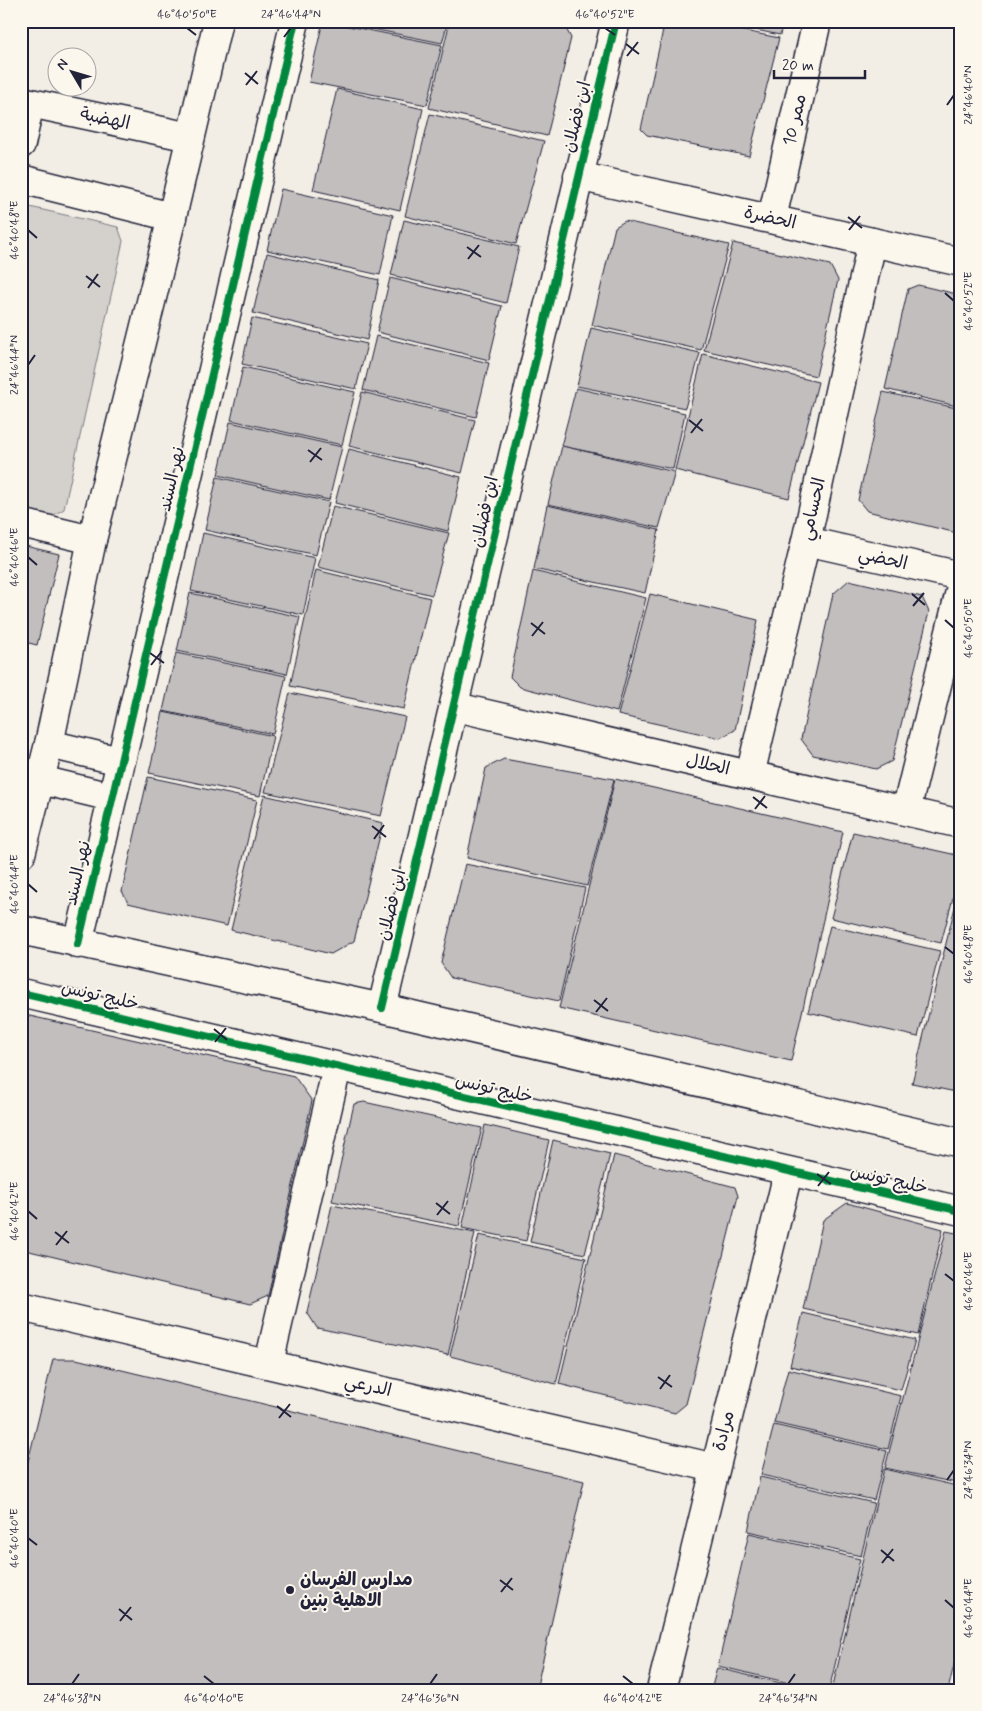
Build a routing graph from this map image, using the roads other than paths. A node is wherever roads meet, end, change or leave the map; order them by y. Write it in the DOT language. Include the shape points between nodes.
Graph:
graph roads {
  1 [pos="218,21"];
  2 [pos="295,21"];
  3 [pos="616,21"];
  4 [pos="818,21"];
  5 [pos="26,102"];
  6 [pos="190,138"];
  7 [pos="21,144"];
  8 [pos="578,176"];
  9 [pos="21,178"];
  10 [pos="172,217"];
  11 [pos="772,218"];
  12 [pos="872,242"];
  13 [pos="961,262"];
  14 [pos="21,523"];
  15 [pos="92,540"];
  16 [pos="806,541"];
  17 [pos="961,576"];
  18 [pos="961,587"];
  19 [pos="456,707"];
  20 [pos="49,744"];
  21 [pos="120,761"];
  22 [pos="750,775"];
  23 [pos="41,780"];
  24 [pos="111,797"];
  25 [pos="906,811"];
  26 [pos="961,824"];
  27 [pos="21,854"];
  28 [pos="21,930"];
  29 [pos="78,944"];
  30 [pos="21,993"];
  31 [pos="382,1008"];
  32 [pos="337,1067"];
  33 [pos="961,1143"];
  34 [pos="788,1173"];
  35 [pos="961,1211"];
  36 [pos="21,1307"];
  37 [pos="269,1363"];
  38 [pos="715,1468"];
  39 [pos="661,1690"];
  1 -- 6 [label="street"];
  2 -- 21 [label="street, نهر السند"];
  3 -- 8 [label="street, ابن فضلان"];
  4 -- 11 [label="street, ممر 10"];
  5 -- 6 [label="street, الهضبة"];
  5 -- 7 [label="street"];
  6 -- 10 [label="street"];
  8 -- 11 [label="street, الحضرة"];
  8 -- 19 [label="street, ابن فضلان"];
  9 -- 10 [label="street"];
  10 -- 15 [label="street"];
  11 -- 12 [label="street, الحضرة"];
  12 -- 13 [label="street, الحضرة"];
  12 -- 16 [label="street, الحسامي"];
  14 -- 15 [label="street"];
  15 -- 20 [label="street"];
  16 -- 17 [label="street, الحضي"];
  16 -- 22 [label="street, الحسامي"];
  18 -- 25 [label="street"];
  19 -- 22 [label="street, الحلال"];
  19 -- 31 [label="street, ابن فضلان"];
  20 -- 21 [label="street"];
  20 -- 23 [label="street"];
  21 -- 24 [label="street, نهر السند"];
  22 -- 25 [label="street, الحلال"];
  23 -- 24 [label="street"];
  23 -- 27 [label="street"];
  24 -- 29 [label="street, نهر السند"];
  25 -- 26 [label="street, الحلال"];
  28 -- 29 [label="street"];
  29 -- 31 [label="street"];
  30 -- 32 [label="street, خليج تونس"];
  31 -- 33 [label="street"];
  32 -- 34 [label="street, خليج تونس"];
  32 -- 37 [label="street"];
  34 -- 35 [label="street, خليج تونس"];
  34 -- 38 [label="street, مرادة"];
  36 -- 37 [label="street, الدرعي"];
  37 -- 38 [label="street, الدرعي"];
  38 -- 39 [label="street, مرادة"];
}
